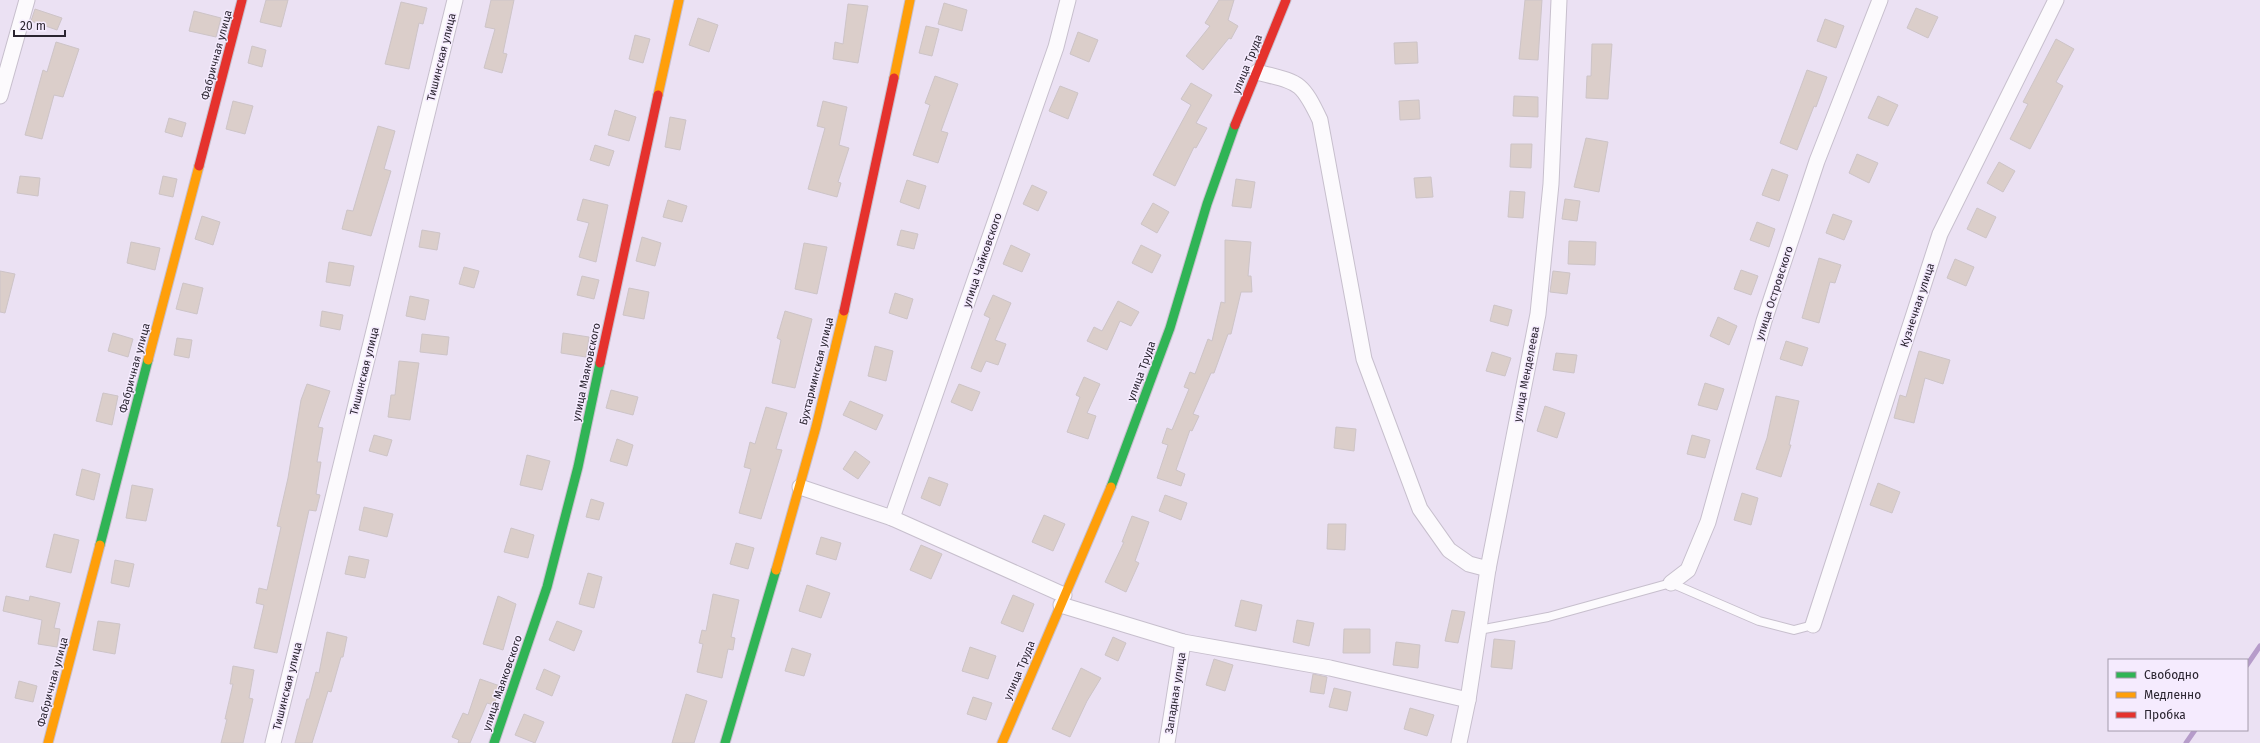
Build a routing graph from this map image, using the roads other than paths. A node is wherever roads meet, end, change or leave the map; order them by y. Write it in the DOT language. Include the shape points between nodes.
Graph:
graph roads {
  1 [pos="26,0"];
  2 [pos="242,0"];
  3 [pos="455,0"];
  4 [pos="679,0"];
  5 [pos="910,0"];
  6 [pos="1068,0"];
  7 [pos="1286,0"];
  8 [pos="1559,0"];
  9 [pos="1880,0"];
  10 [pos="2056,0"];
  11 [pos="1257,72"];
  12 [pos="0,96"];
  13 [pos="800,487"];
  14 [pos="892,518"];
  15 [pos="1488,569"];
  16 [pos="1671,582"];
  17 [pos="1062,600"];
  18 [pos="1812,625"];
  19 [pos="1479,630"];
  20 [pos="1183,642"];
  21 [pos="1468,700"];
  22 [pos="48,743"];
  23 [pos="273,743"];
  24 [pos="494,743"];
  25 [pos="725,743"];
  26 [pos="1002,743"];
  27 [pos="1167,743"];
  28 [pos="1459,743"];
  1 -- 12 [label="street"];
  2 -- 22 [label="street, Фабричная улица"];
  3 -- 23 [label="street, Тишинская улица"];
  4 -- 24 [label="street, улица Маяковского" via="578,467 547,587"];
  5 -- 13 [label="street, Бухтарминская улица" via="849,285"];
  6 -- 14 [label="street, улица Чайковского" via="1056,47"];
  7 -- 11 [label="street, улица Труда"];
  8 -- 15 [label="street, улица Менделеева" via="1551,184 1538,314"];
  9 -- 16 [label="street, улица Островского" via="1817,160 1766,313 1708,522 1688,570"];
  10 -- 18 [label="street, Кузнечная улица" via="1940,234"];
  11 -- 15 [label="street" via="1293,81 1307,93 1320,120 1364,358 1414,495 1420,509 1449,550 1470,564"];
  11 -- 17 [label="street, улица Труда" via="1207,204 1168,335 1117,472"];
  13 -- 14 [label="street"];
  13 -- 25 [label="street, Бухтарминская улица"];
  14 -- 17 [label="street"];
  15 -- 19 [label="street, улица Менделеева"];
  16 -- 18 [label="lane" via="1759,621 1794,630"];
  16 -- 19 [label="lane" via="1548,617"];
  17 -- 20 [label="street"];
  17 -- 26 [label="street, улица Труда"];
  19 -- 21 [label="street, улица Менделеева"];
  20 -- 21 [label="street" via="1330,668"];
  20 -- 27 [label="street, Западная улица"];
  21 -- 28 [label="street, улица Менделеева"];
}
